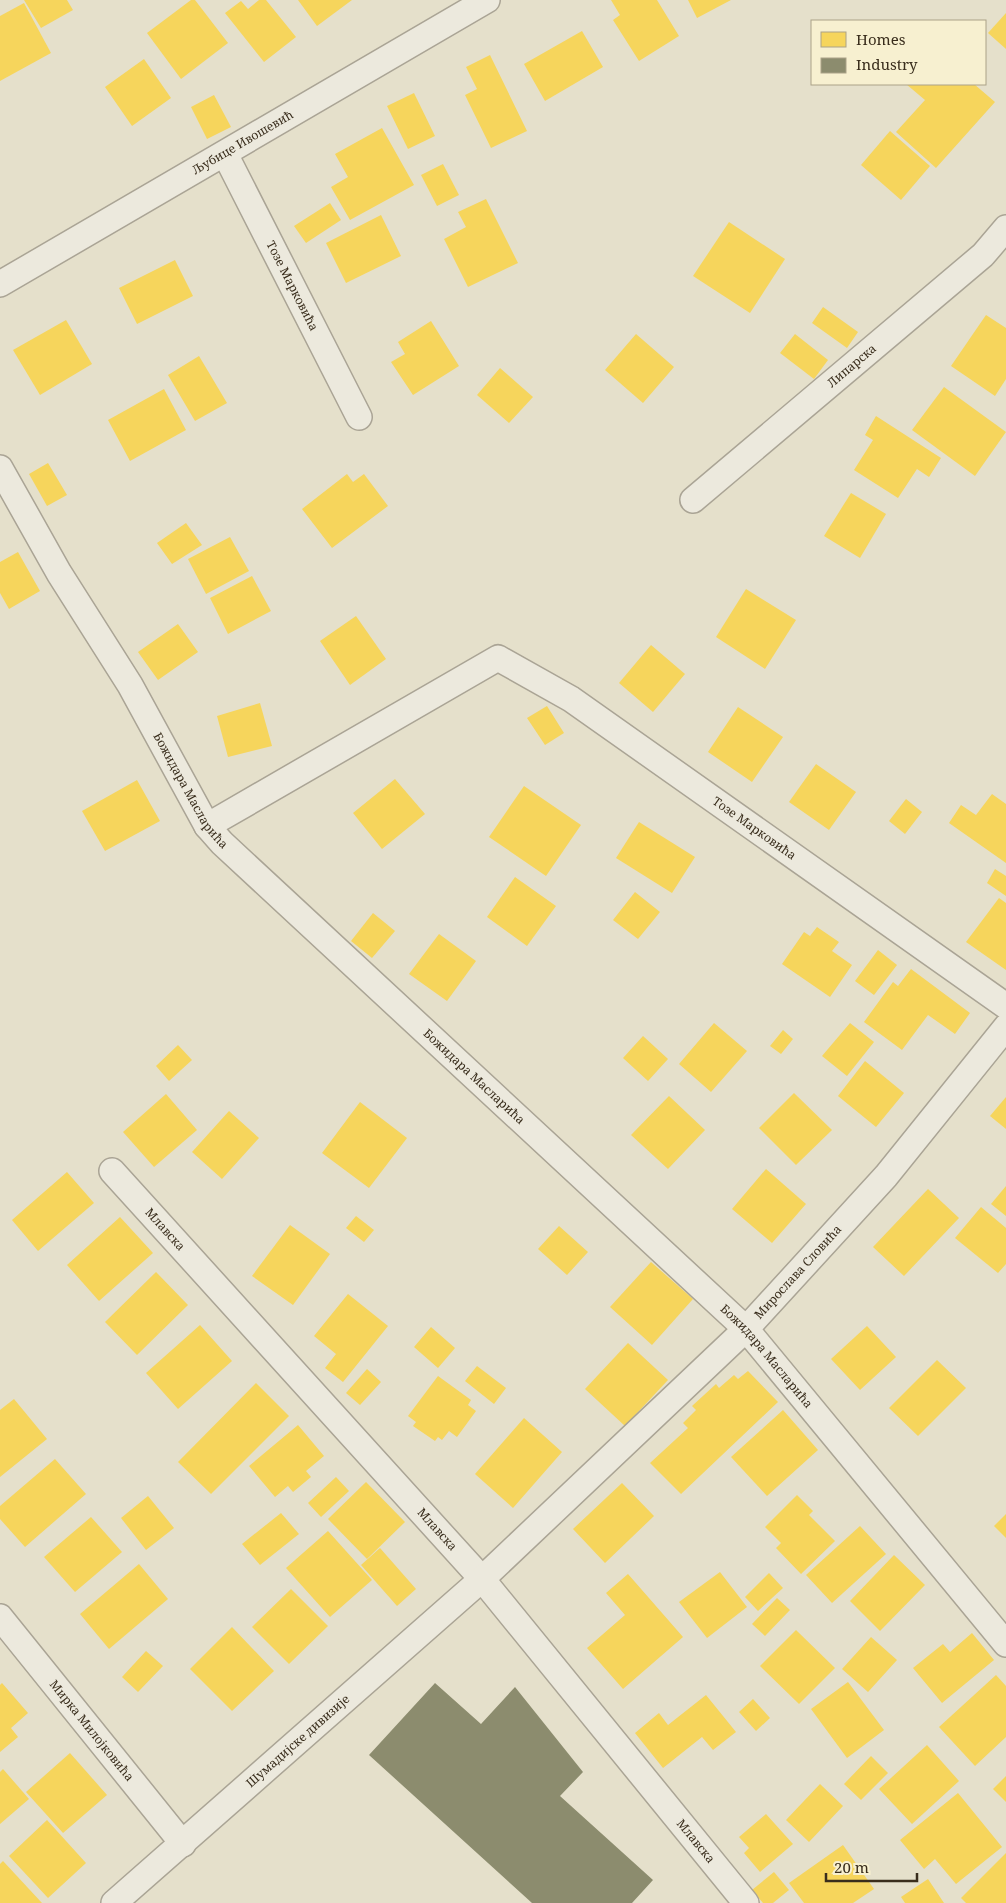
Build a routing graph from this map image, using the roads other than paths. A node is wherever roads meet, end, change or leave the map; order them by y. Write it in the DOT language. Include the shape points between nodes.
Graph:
graph roads {
  1 [pos="487,0"];
  2 [pos="225,154"];
  3 [pos="1006,228"];
  4 [pos="0,284"];
  5 [pos="359,417"];
  6 [pos="0,468"];
  7 [pos="693,500"];
  8 [pos="207,826"];
  9 [pos="1006,1006"];
  10 [pos="1006,1027"];
  11 [pos="112,1171"];
  12 [pos="746,1329"];
  13 [pos="482,1579"];
  14 [pos="0,1617"];
  15 [pos="1006,1644"];
  16 [pos="183,1844"];
  17 [pos="114,1903"];
  18 [pos="746,1903"];
  1 -- 2 [label="street, Љубице Ивошевић"];
  2 -- 4 [label="street, Љубице Ивошевић"];
  2 -- 5 [label="street, Тозе Марковића"];
  3 -- 7 [label="street, Липарска" via="983,255"];
  6 -- 8 [label="street, Божидара Масларића" via="59,573 130,685"];
  8 -- 9 [label="street, Тозе Марковића" via="498,658 572,699"];
  8 -- 12 [label="street, Божидара Масларића"];
  10 -- 12 [label="street, Мирослава Словића" via="886,1176"];
  11 -- 13 [label="street, Млавска"];
  12 -- 13 [label="street, Мирослава Словића"];
  12 -- 15 [label="street, Божидара Масларића"];
  13 -- 16 [label="street, Шумадијске дивизије"];
  13 -- 18 [label="street, Млавска"];
  14 -- 16 [label="street, Мирка Милојковића"];
  16 -- 17 [label="street, Шумадијске дивизије"];
}
